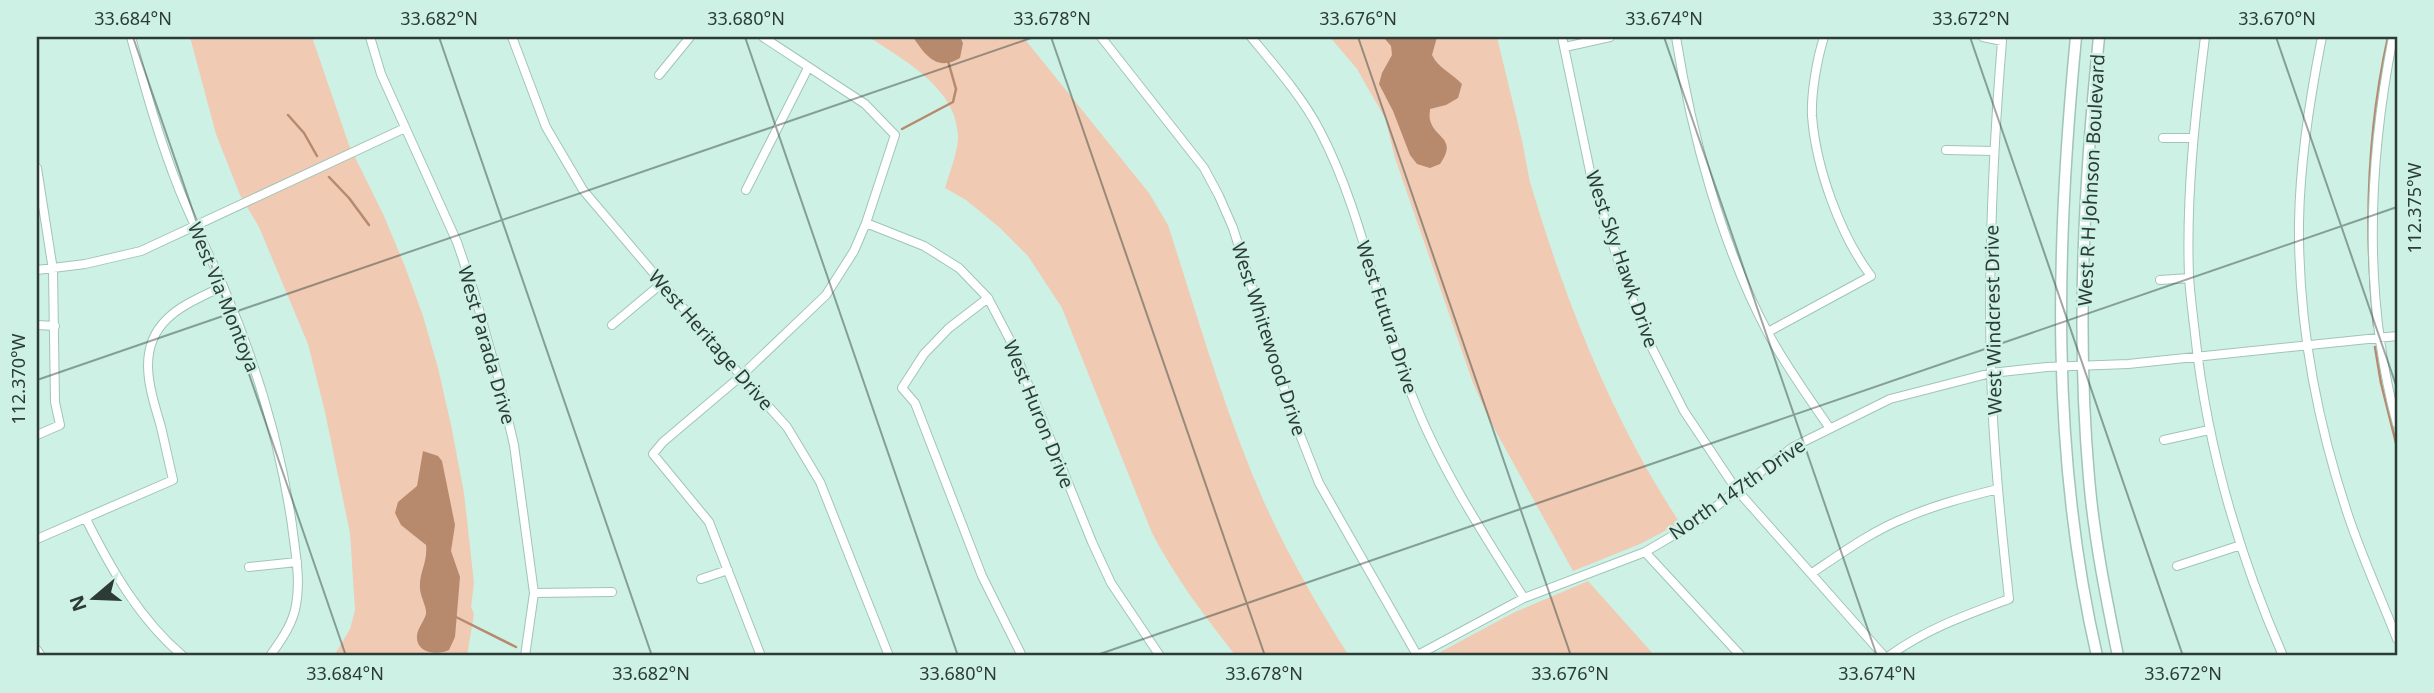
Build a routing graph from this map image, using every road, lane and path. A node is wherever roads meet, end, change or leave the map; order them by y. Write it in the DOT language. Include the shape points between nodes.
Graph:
graph roads {
  1 [pos="131,37"];
  2 [pos="370,37"];
  3 [pos="512,37"];
  4 [pos="690,37"];
  5 [pos="763,37"];
  6 [pos="1101,37"];
  7 [pos="1117,37"];
  8 [pos="1251,37"];
  9 [pos="1562,37"];
  10 [pos="1610,37"];
  11 [pos="1676,37"];
  12 [pos="1824,37"];
  13 [pos="1983,37"];
  14 [pos="2076,37"];
  15 [pos="2099,37"];
  16 [pos="2205,37"];
  17 [pos="2322,37"];
  18 [pos="2393,37"];
  19 [pos="1108,44"];
  20 [pos="1565,47"];
  21 [pos="808,68"];
  22 [pos="659,75"];
  23 [pos="405,128"];
  24 [pos="2163,138"];
  25 [pos="2192,138"];
  26 [pos="1946,150"];
  27 [pos="1994,151"];
  28 [pos="37,168"];
  29 [pos="746,190"];
  30 [pos="866,223"];
  31 [pos="195,226"];
  32 [pos="37,270"];
  33 [pos="53,270"];
  34 [pos="2189,278"];
  35 [pos="2160,280"];
  36 [pos="661,284"];
  37 [pos="223,286"];
  38 [pos="988,298"];
  39 [pos="151,320"];
  40 [pos="37,326"];
  41 [pos="55,326"];
  42 [pos="612,326"];
  43 [pos="161,327"];
  44 [pos="1768,332"];
  45 [pos="2397,335"];
  46 [pos="2381,337"];
  47 [pos="2308,346"];
  48 [pos="2198,357"];
  49 [pos="2072,366"];
  50 [pos="1991,373"];
  51 [pos="741,376"];
  52 [pos="2397,424"];
  53 [pos="1829,428"];
  54 [pos="2209,430"];
  55 [pos="37,435"];
  56 [pos="2164,440"];
  57 [pos="1736,489"];
  58 [pos="1998,489"];
  59 [pos="86,519"];
  60 [pos="37,539"];
  61 [pos="2241,545"];
  62 [pos="1645,552"];
  63 [pos="297,562"];
  64 [pos="2178,566"];
  65 [pos="249,567"];
  66 [pos="728,570"];
  67 [pos="1812,573"];
  68 [pos="701,579"];
  69 [pos="612,592"];
  70 [pos="534,593"];
  71 [pos="1524,598"];
  72 [pos="2397,639"];
  73 [pos="37,650"];
  74 [pos="41,656"];
  75 [pos="183,656"];
  76 [pos="270,656"];
  77 [pos="525,656"];
  78 [pos="761,656"];
  79 [pos="889,656"];
  80 [pos="1023,656"];
  81 [pos="1160,656"];
  82 [pos="1417,656"];
  83 [pos="1741,656"];
  84 [pos="1887,656"];
  85 [pos="2096,656"];
  86 [pos="2118,656"];
  87 [pos="2283,656"];
  1 -- 31 [label="street, West Via Montoya" via="155,123"];
  2 -- 23 [label="street, West Parada Drive"];
  3 -- 36 [label="street, West Heritage Drive" via="540,113 567,164 602,215"];
  4 -- 22 [label="street"];
  5 -- 21 [label="street"];
  6 -- 19 [label="street, West Whitewood Drive"];
  7 -- 19 [label="street"];
  8 -- 71 [label="street, West Futura Drive" via="1320,130 1347,192 1411,393 1438,454"];
  9 -- 20 [label="street, West Sky Hawk Drive"];
  10 -- 20 [label="street"];
  11 -- 44 [label="street" via="1700,154 1734,256"];
  12 -- 44 [label="street" via="1812,113 1817,155 1856,257 1871,276"];
  13 -- 27 [label="street, West Windcrest Drive" via="2002,41"];
  14 -- 49 [label="main road, West R H Johnson Boulevard" via="2062,216"];
  15 -- 49 [label="main road, West R H Johnson Boulevard"];
  16 -- 25 [label="street"];
  17 -- 47 [label="street" via="2312,86 2300,221"];
  18 -- 46 [label="street" via="2372,193"];
  19 -- 82 [label="street, West Whitewood Drive" via="1204,168 1219,196 1319,482"];
  20 -- 57 [label="street, West Sky Hawk Drive" via="1591,176 1622,273 1652,348 1685,411"];
  21 -- 29 [label="street"];
  21 -- 30 [label="street" via="865,104 895,135"];
  23 -- 31 [label="street"];
  23 -- 70 [label="street, West Parada Drive" via="457,242 486,332 514,445"];
  24 -- 25 [label="street"];
  25 -- 34 [label="street"];
  26 -- 27 [label="street"];
  27 -- 50 [label="street, West Windcrest Drive"];
  28 -- 33 [label="street"];
  30 -- 38 [label="street, West Huron Drive" via="924,246 959,268"];
  30 -- 51 [label="street" via="826,295"];
  31 -- 33 [label="street" via="141,250"];
  31 -- 37 [label="street, West Via Montoya"];
  32 -- 33 [label="street"];
  33 -- 41 [label="street"];
  34 -- 35 [label="street"];
  34 -- 48 [label="street"];
  36 -- 42 [label="street"];
  36 -- 51 [label="street, West Heritage Drive"];
  37 -- 43 [label="street" via="184,307"];
  37 -- 63 [label="street, West Via Montoya" via="264,397"];
  38 -- 80 [label="street" via="924,354 902,388 915,403 982,576"];
  38 -- 81 [label="street, West Huron Drive" via="1010,340 1111,583"];
  39 -- 43 [label="street"];
  40 -- 41 [label="street"];
  41 -- 55 [label="street" via="55,402 60,425"];
  43 -- 59 [label="street" via="149,354 148,381 173,480"];
  44 -- 53 [label="street"];
  45 -- 46 [label="street"];
  46 -- 47 [label="street, North 147th Drive"];
  46 -- 52 [label="street"];
  47 -- 48 [label="street, North 147th Drive"];
  47 -- 72 [label="street" via="2348,515"];
  48 -- 49 [label="street, North 147th Drive"];
  48 -- 54 [label="street"];
  49 -- 50 [label="street, North 147th Drive"];
  49 -- 85 [label="main road, West R H Johnson Boulevard" via="2066,458"];
  49 -- 86 [label="main road, West R H Johnson Boulevard"];
  50 -- 53 [label="street, North 147th Drive" via="1890,399"];
  50 -- 58 [label="street, West Windcrest Drive"];
  51 -- 66 [label="street" via="653,454 709,522"];
  51 -- 79 [label="street, West Heritage Drive" via="787,426 820,482"];
  53 -- 57 [label="street, North 147th Drive" via="1793,447"];
  54 -- 56 [label="street"];
  54 -- 61 [label="street"];
  57 -- 62 [label="street, North 147th Drive" via="1696,522"];
  57 -- 67 [label="street, West Sky Hawk Drive"];
  58 -- 67 [label="street" via="1954,499 1903,519"];
  58 -- 84 [label="street, West Windcrest Drive" via="2009,599 1948,621"];
  59 -- 60 [label="street"];
  59 -- 75 [label="street" via="131,597"];
  61 -- 64 [label="street"];
  61 -- 87 [label="street"];
  62 -- 71 [label="street, North 147th Drive"];
  62 -- 83 [label="street"];
  63 -- 65 [label="street"];
  63 -- 76 [label="street, West Via Montoya" via="296,608"];
  66 -- 68 [label="street"];
  66 -- 78 [label="street"];
  67 -- 84 [label="street, West Sky Hawk Drive"];
  69 -- 70 [label="street"];
  70 -- 77 [label="street, West Parada Drive"];
  71 -- 82 [label="street, North 147th Drive"];
  73 -- 74 [label="street"];
}
